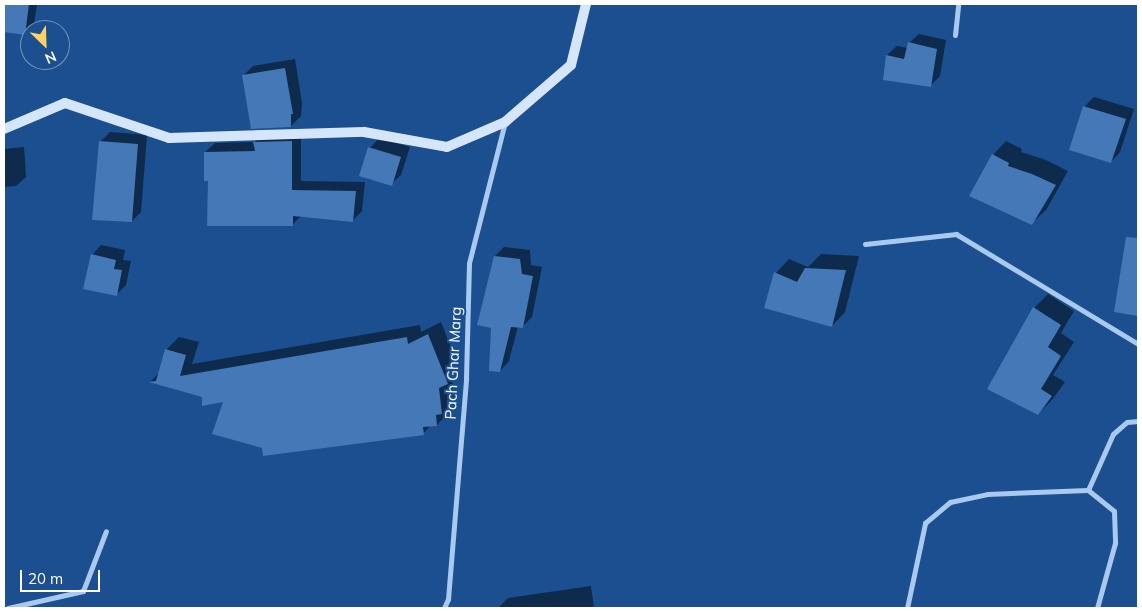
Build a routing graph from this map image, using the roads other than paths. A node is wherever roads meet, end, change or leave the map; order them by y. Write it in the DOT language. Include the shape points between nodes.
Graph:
graph roads {
  1 [pos="586,4"];
  2 [pos="958,4"];
  3 [pos="955,35"];
  4 [pos="505,122"];
  5 [pos="4,129"];
  6 [pos="865,244"];
  7 [pos="1138,344"];
  8 [pos="1138,421"];
  9 [pos="1088,490"];
  10 [pos="106,531"];
  11 [pos="8,608"];
  12 [pos="444,608"];
  13 [pos="907,608"];
  14 [pos="1097,608"];
  1 -- 4 [label="street" via="571,65"];
  2 -- 3 [label="street"];
  4 -- 5 [label="street" via="447,147 364,132 170,138 65,103"];
  4 -- 12 [label="street, Pach Ghar Marg" via="469,263 466,378 448,599"];
  6 -- 7 [label="street" via="956,234"];
  8 -- 9 [label="street" via="1127,422 1113,434"];
  9 -- 13 [label="street" via="987,494 950,502 925,523"];
  9 -- 14 [label="street" via="1114,511 1115,543"];
  10 -- 11 [label="street" via="83,592"];
}
